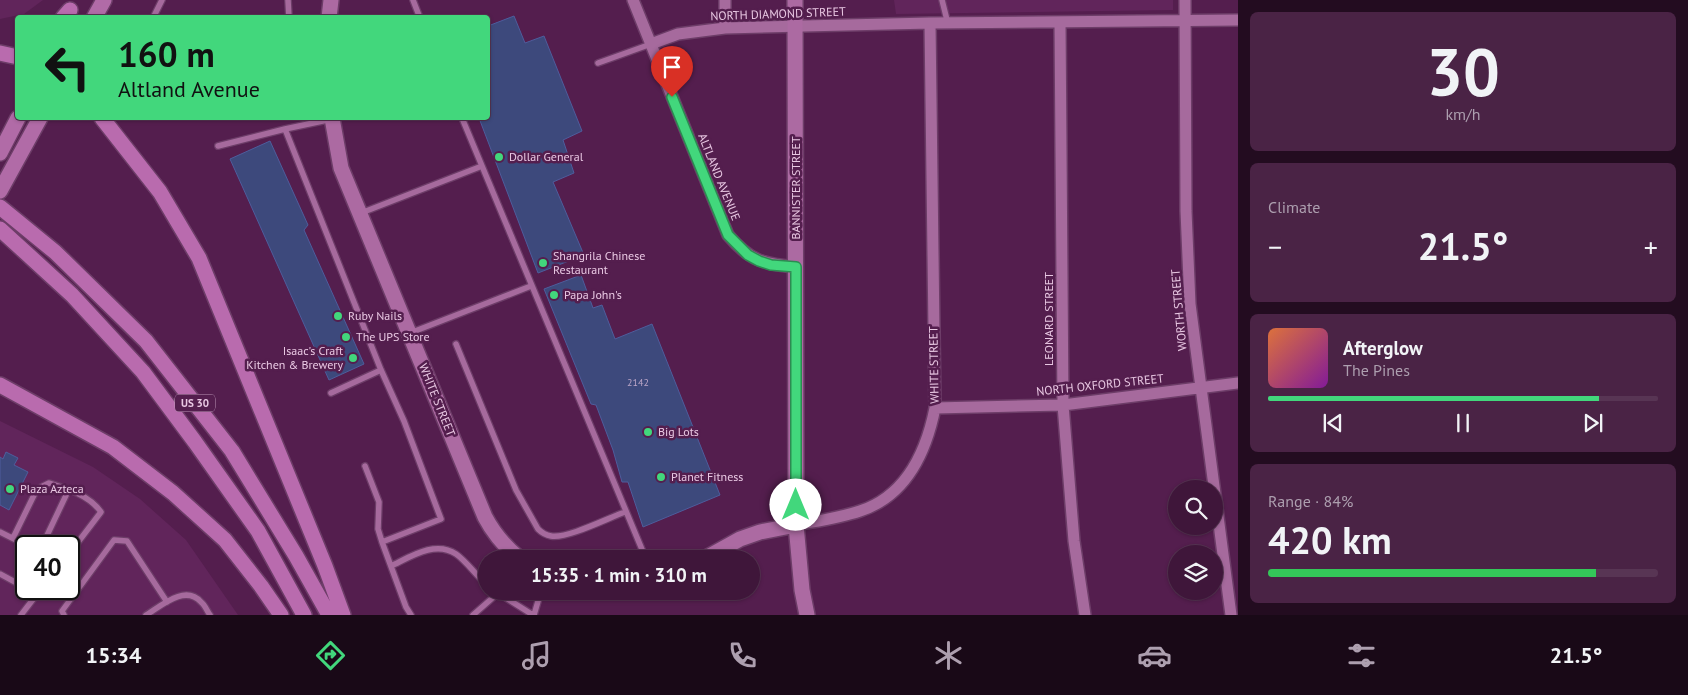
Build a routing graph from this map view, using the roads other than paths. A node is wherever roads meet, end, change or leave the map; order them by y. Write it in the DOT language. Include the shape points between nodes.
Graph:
graph roads {
  1 [pos="104,0"];
  2 [pos="162,0"];
  3 [pos="288,0"];
  4 [pos="331,0"];
  5 [pos="413,0"];
  6 [pos="633,0"];
  7 [pos="725,0"];
  8 [pos="795,0"];
  9 [pos="942,0"];
  10 [pos="1185,0"];
  11 [pos="96,15"];
  12 [pos="154,15"];
  13 [pos="289,15"];
  14 [pos="329,15"];
  15 [pos="419,15"];
  16 [pos="1238,20"];
  17 [pos="1060,22"];
  18 [pos="1185,22"];
  19 [pos="930,23"];
  20 [pos="948,24"];
  21 [pos="796,26"];
  22 [pos="725,28"];
  23 [pos="651,44"];
  24 [pos="15,47"];
  25 [pos="0,49"];
  26 [pos="0,53"];
  27 [pos="15,56"];
  28 [pos="598,63"];
  29 [pos="17,120"];
  30 [pos="39,120"];
  31 [pos="104,120"];
  32 [pos="324,120"];
  33 [pos="332,120"];
  34 [pos="463,120"];
  35 [pos="286,129"];
  36 [pos="218,146"];
  37 [pos="0,152"];
  38 [pos="482,166"];
  39 [pos="0,191"];
  40 [pos="0,207"];
  41 [pos="361,213"];
  42 [pos="0,229"];
  43 [pos="796,267"];
  44 [pos="531,286"];
  45 [pos="410,333"];
  46 [pos="456,344"];
  47 [pos="381,370"];
  48 [pos="1238,383"];
  49 [pos="0,385"];
  50 [pos="1201,388"];
  51 [pos="331,392"];
  52 [pos="1063,405"];
  53 [pos="935,408"];
  54 [pos="365,466"];
  55 [pos="69,489"];
  56 [pos="625,512"];
  57 [pos="796,525"];
  58 [pos="0,532"];
  59 [pos="47,535"];
  60 [pos="13,538"];
  61 [pos="80,540"];
  62 [pos="382,542"];
  63 [pos="509,550"];
  64 [pos="642,550"];
  65 [pos="720,550"];
  66 [pos="391,566"];
  67 [pos="0,574"];
  68 [pos="478,576"];
  69 [pos="15,582"];
  70 [pos="32,600"];
  71 [pos="489,600"];
  72 [pos="508,600"];
  73 [pos="538,600"];
  74 [pos="167,602"];
  75 [pos="21,615"];
  76 [pos="64,615"];
  77 [pos="146,615"];
  78 [pos="210,615"];
  79 [pos="281,615"];
  80 [pos="304,615"];
  81 [pos="330,615"];
  82 [pos="343,615"];
  83 [pos="411,615"];
  84 [pos="473,615"];
  85 [pos="533,615"];
  86 [pos="806,615"];
  87 [pos="1085,615"];
  88 [pos="1231,615"];
  1 -- 11 [label="main road"];
  2 -- 12 [label="lane"];
  3 -- 13 [label="lane"];
  4 -- 14 [label="street"];
  5 -- 15 [label="lane"];
  6 -- 23 [label="street, ALTLAND AVENUE"];
  7 -- 22 [label="street"];
  8 -- 21 [label="street, BANNISTER STREET"];
  9 -- 20 [label="lane"];
  10 -- 18 [label="street, WORTH STREET"];
  16 -- 18 [label="street, NORTH DIAMOND STREET"];
  17 -- 18 [label="street, NORTH DIAMOND STREET"];
  17 -- 20 [label="street, NORTH DIAMOND STREET"];
  17 -- 52 [label="street, LEONARD STREET"];
  18 -- 50 [label="street, WORTH STREET" via="1190,304"];
  19 -- 20 [label="street, NORTH DIAMOND STREET"];
  19 -- 21 [label="street, NORTH DIAMOND STREET"];
  19 -- 53 [label="street, WHITE STREET"];
  21 -- 22 [label="street, NORTH DIAMOND STREET"];
  21 -- 43 [label="street, BANNISTER STREET"];
  22 -- 23 [label="street, NORTH DIAMOND STREET" via="678,34"];
  23 -- 28 [label="lane"];
  23 -- 43 [label="street, ALTLAND AVENUE" via="728,235 759,261"];
  24 -- 25 [label="highway"];
  26 -- 27 [label="highway"];
  29 -- 37 [label="main road"];
  30 -- 39 [label="main road"];
  31 -- 82 [label="highway" via="160,192 200,258"];
  32 -- 35 [label="lane"];
  33 -- 41 [label="street, WHITE STREET" via="341,168"];
  34 -- 38 [label="lane"];
  35 -- 36 [label="lane"];
  35 -- 47 [label="lane"];
  38 -- 41 [label="lane"];
  38 -- 44 [label="lane"];
  40 -- 81 [label="highway, US 30 / US 30" via="55,252 146,341 232,451"];
  41 -- 45 [label="street, WHITE STREET"];
  42 -- 80 [label="highway, US 30 / US 30" via="72,295 144,372 258,531"];
  43 -- 57 [label="street, BANNISTER STREET"];
  44 -- 45 [label="lane"];
  44 -- 56 [label="lane"];
  45 -- 63 [label="street, WHITE STREET" via="485,517"];
  46 -- 56 [label="lane" via="516,490 543,534 565,536"];
  47 -- 51 [label="lane"];
  47 -- 62 [label="lane" via="441,519"];
  48 -- 50 [label="street, NORTH OXFORD STREET"];
  49 -- 79 [label="highway" via="113,447 173,493 225,540"];
  50 -- 52 [label="street, NORTH OXFORD STREET"];
  50 -- 88 [label="street, WORTH STREET"];
  52 -- 53 [label="street, NORTH OXFORD STREET"];
  52 -- 87 [label="street, LEONARD STREET" via="1074,541"];
  53 -- 57 [label="street, WHITE STREET" via="925,448 912,471 892,494 862,511"];
  54 -- 62 [label="lane" via="379,502 378,529"];
  55 -- 59 [label="lane"];
  55 -- 60 [label="lane" via="49,483 37,489"];
  55 -- 61 [label="lane" via="95,503 101,512"];
  56 -- 64 [label="lane"];
  57 -- 65 [label="street, WHITE STREET" via="760,532"];
  57 -- 86 [label="street, BANNISTER STREET"];
  58 -- 60 [label="lane"];
  62 -- 66 [label="lane"];
  66 -- 68 [label="lane" via="440,547 456,554"];
  66 -- 83 [label="lane"];
  67 -- 69 [label="lane"];
  70 -- 75 [label="lane"];
  71 -- 84 [label="lane"];
  72 -- 85 [label="lane"];
  73 -- 85 [label="lane"];
  74 -- 76 [label="lane" via="127,540 114,540 62,611"];
  74 -- 77 [label="lane"];
  74 -- 78 [label="lane" via="179,595 193,596 202,602"];
}
